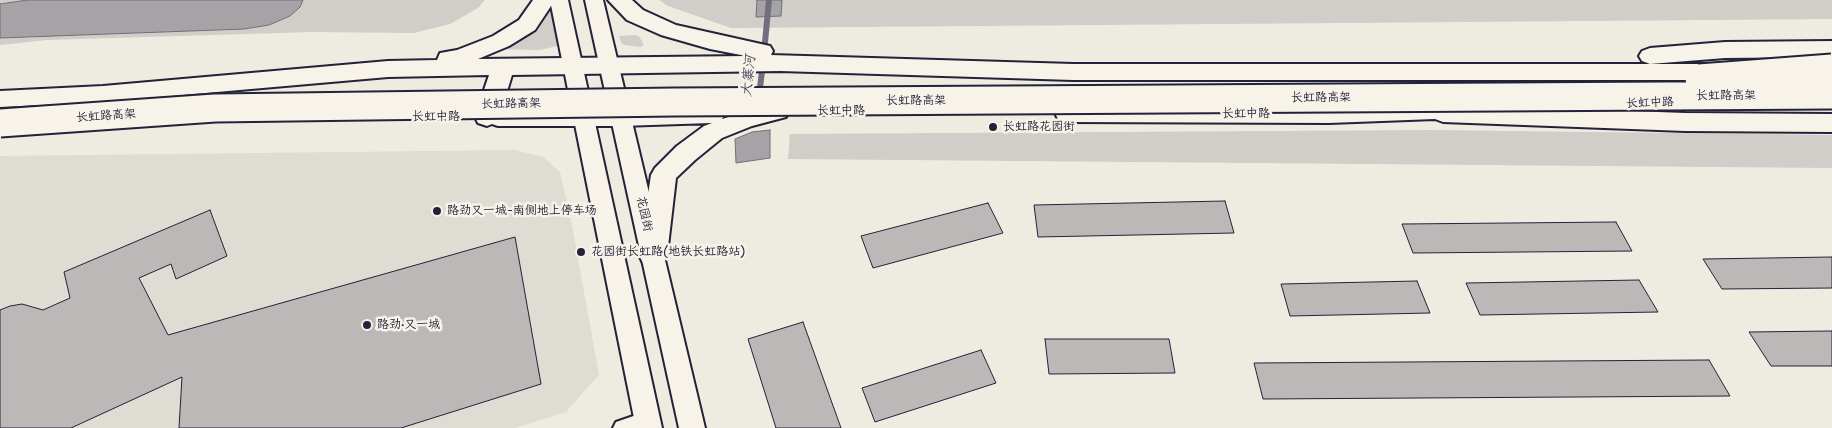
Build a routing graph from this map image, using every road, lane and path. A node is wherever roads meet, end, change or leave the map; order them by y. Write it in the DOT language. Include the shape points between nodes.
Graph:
graph roads {
  1 [pos="544,0"];
  2 [pos="559,0"];
  3 [pos="594,0"];
  4 [pos="619,0"];
  5 [pos="1832,49"];
  6 [pos="746,56"];
  7 [pos="834,64"];
  8 [pos="609,65"];
  9 [pos="573,66"];
  10 [pos="503,67"];
  11 [pos="388,69"];
  12 [pos="1832,69"];
  13 [pos="1832,77"];
  14 [pos="1699,78"];
  15 [pos="172,88"];
  16 [pos="0,91"];
  17 [pos="1832,96"];
  18 [pos="1491,97"];
  19 [pos="0,99"];
  20 [pos="1832,102"];
  21 [pos="0,106"];
  22 [pos="1832,108"];
  23 [pos="1405,112"];
  24 [pos="748,116"];
  25 [pos="487,117"];
  26 [pos="584,118"];
  27 [pos="621,118"];
  28 [pos="0,123"];
  29 [pos="1832,123"];
  30 [pos="0,136"];
  31 [pos="653,255"];
  32 [pos="649,424"];
  33 [pos="622,428"];
  34 [pos="692,428"];
  1 -- 11 [label="main road" via="528,24 501,41 460,58"];
  2 -- 9 [label="main road"];
  3 -- 8 [label="main road, 花园街"];
  4 -- 6 [label="main road" via="636,15 669,30"];
  5 -- 7 [label="main road" via="1725,50 1598,60 1413,58"];
  6 -- 7 [label="main road"];
  6 -- 8 [label="main road"];
  7 -- 12 [label="main road" via="1073,72"];
  8 -- 9 [label="main road"];
  8 -- 27 [label="main road, 花园街"];
  9 -- 10 [label="main road"];
  9 -- 26 [label="main road"];
  10 -- 11 [label="main road"];
  10 -- 25 [label="main road"];
  11 -- 15 [label="main road"];
  12 -- 14 [label="highway, bridge"];
  13 -- 14 [label="highway, 长虹路高架, bridge"];
  14 -- 21 [label="highway, 长虹路高架" via="672,84 224,93"];
  15 -- 16 [label="main road"];
  15 -- 19 [label="main road"];
  17 -- 18 [label="highway, 长虹路高架, bridge"];
  18 -- 22 [label="highway, bridge"];
  18 -- 28 [label="highway, 长虹路高架, bridge" via="215,108"];
  20 -- 23 [label="main road, 长虹中路" via="1674,103"];
  23 -- 24 [label="main road, 长虹中路" via="778,111"];
  23 -- 29 [label="main road" via="1685,122"];
  24 -- 27 [label="main road, 长虹中路"];
  24 -- 31 [label="main road, 长虹中路" via="712,132 664,175"];
  25 -- 26 [label="main road, 长虹中路"];
  25 -- 30 [label="main road, 长虹中路" via="235,118"];
  26 -- 27 [label="main road, 长虹中路"];
  26 -- 32 [label="main road"];
  27 -- 31 [label="main road, 花园街"];
  31 -- 34 [label="main road, 花园街"];
  32 -- 33 [label="street"];
}
